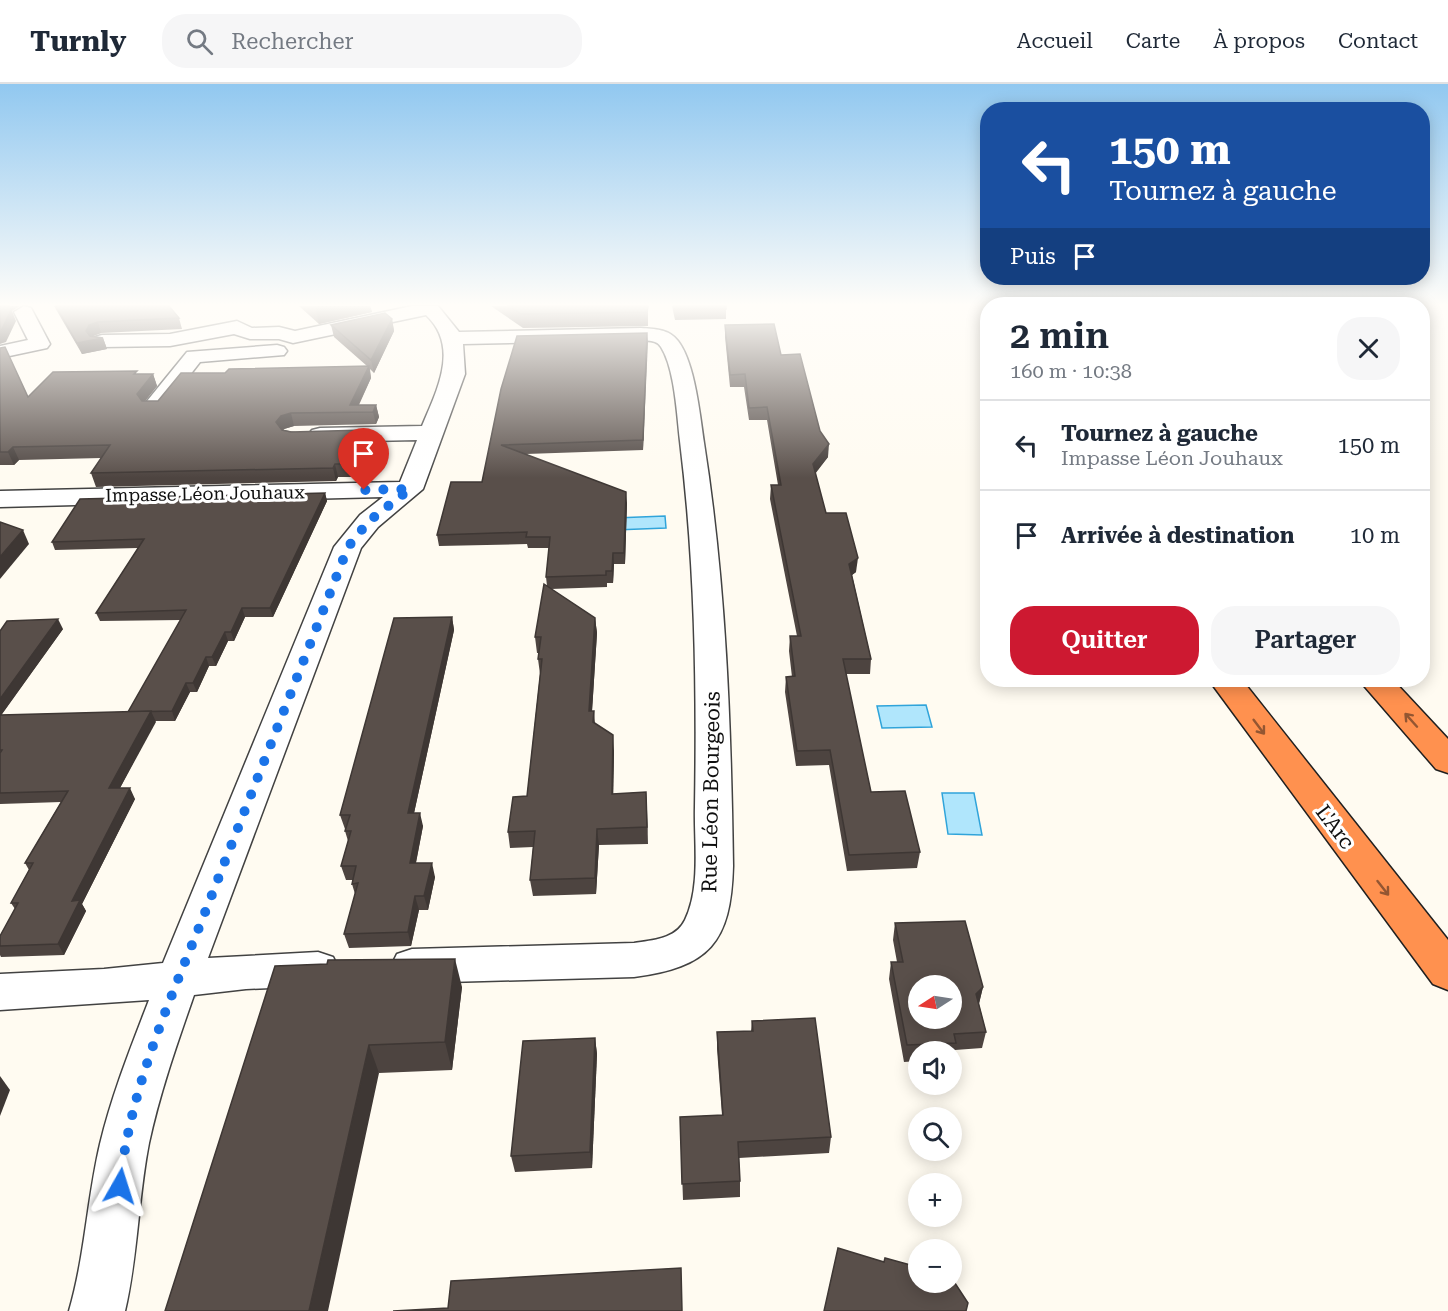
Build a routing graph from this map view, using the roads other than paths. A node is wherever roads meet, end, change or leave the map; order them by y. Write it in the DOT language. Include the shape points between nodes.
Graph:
graph roads {
  1 [pos="188,363"];
  2 [pos="455,363"];
  3 [pos="676,363"];
  4 [pos="154,406"];
  5 [pos="433,433"];
  6 [pos="294,435"];
  7 [pos="410,489"];
  8 [pos="0,499"];
  9 [pos="1230,687"];
  10 [pos="1381,687"];
  11 [pos="1448,762"];
  12 [pos="387,967"];
  13 [pos="351,968"];
  14 [pos="1448,972"];
  15 [pos="178,979"];
  16 [pos="0,992"];
  17 [pos="97,1311"];
  1 -- 4 [label="street"];
  2 -- 5 [label="street"];
  3 -- 12 [label="street, Rue Léon Bourgeois" via="690,426 706,544 714,727 712,896 704,924 687,948 634,960"];
  5 -- 6 [label="street"];
  5 -- 7 [label="street"];
  7 -- 8 [label="street, Impasse Léon Jouhaux"];
  7 -- 15 [label="street" via="369,521 348,547"];
  9 -- 14 [label="highway, L'Arc, one-way"];
  11 -- 10 [label="highway, one-way"];
  13 -- 15 [label="street" via="246,971"];
  15 -- 16 [label="street"];
  15 -- 17 [label="street" via="130,1118 107,1274"];
}
